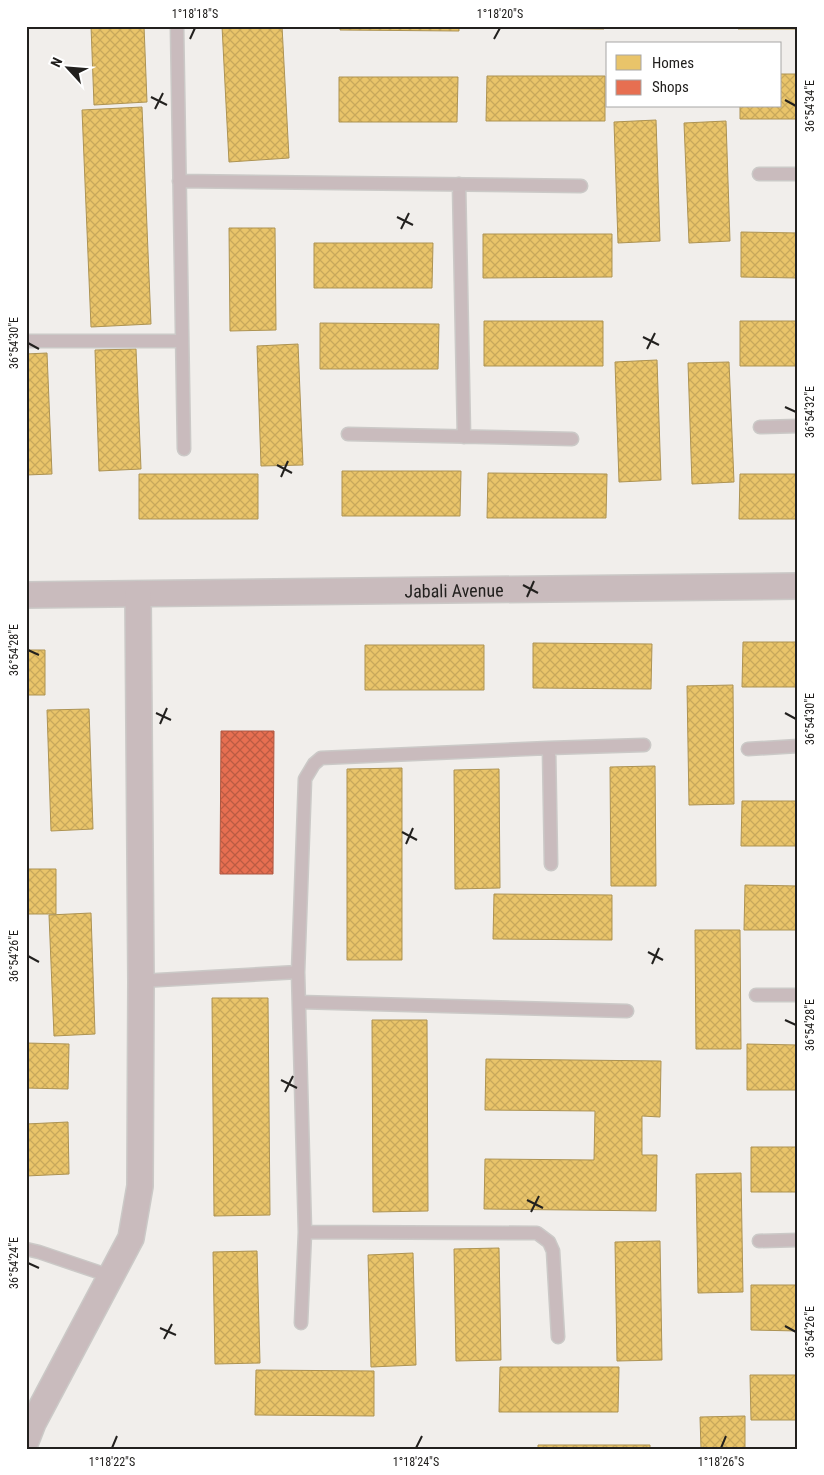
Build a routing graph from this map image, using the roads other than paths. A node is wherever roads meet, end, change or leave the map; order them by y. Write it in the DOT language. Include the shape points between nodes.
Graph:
graph roads {
  1 [pos="177,26"];
  2 [pos="759,174"];
  3 [pos="798,174"];
  4 [pos="179,181"];
  5 [pos="459,184"];
  6 [pos="581,186"];
  7 [pos="26,341"];
  8 [pos="182,341"];
  9 [pos="798,426"];
  10 [pos="760,427"];
  11 [pos="348,434"];
  12 [pos="464,437"];
  13 [pos="572,439"];
  14 [pos="184,449"];
  15 [pos="798,586"];
  16 [pos="138,594"];
  17 [pos="26,595"];
  18 [pos="644,745"];
  19 [pos="798,746"];
  20 [pos="549,748"];
  21 [pos="748,749"];
  22 [pos="551,864"];
  23 [pos="298,972"];
  24 [pos="141,981"];
  25 [pos="756,995"];
  26 [pos="798,995"];
  27 [pos="299,1002"];
  28 [pos="627,1011"];
  29 [pos="306,1232"];
  30 [pos="798,1240"];
  31 [pos="759,1241"];
  32 [pos="26,1249"];
  33 [pos="110,1276"];
  34 [pos="301,1324"];
  35 [pos="558,1337"];
  36 [pos="26,1441"];
  1 -- 4 [label="lane"];
  2 -- 3 [label="lane"];
  4 -- 5 [label="lane"];
  4 -- 8 [label="lane"];
  5 -- 6 [label="lane"];
  5 -- 12 [label="lane"];
  7 -- 8 [label="lane"];
  8 -- 14 [label="lane"];
  9 -- 10 [label="lane"];
  11 -- 12 [label="lane"];
  12 -- 13 [label="lane"];
  15 -- 16 [label="street, Jabali Avenue"];
  16 -- 17 [label="street, Jabali Avenue"];
  16 -- 24 [label="street"];
  18 -- 20 [label="lane"];
  19 -- 21 [label="lane"];
  20 -- 22 [label="lane"];
  20 -- 23 [label="lane" via="320,758 305,780"];
  23 -- 24 [label="lane"];
  23 -- 27 [label="lane"];
  24 -- 33 [label="street" via="140,1186 131,1238"];
  25 -- 26 [label="lane"];
  27 -- 28 [label="lane"];
  27 -- 29 [label="lane"];
  29 -- 34 [label="lane"];
  29 -- 35 [label="lane" via="537,1233 549,1242 553,1251"];
  30 -- 31 [label="lane"];
  32 -- 33 [label="lane"];
  33 -- 36 [label="street"];
}
